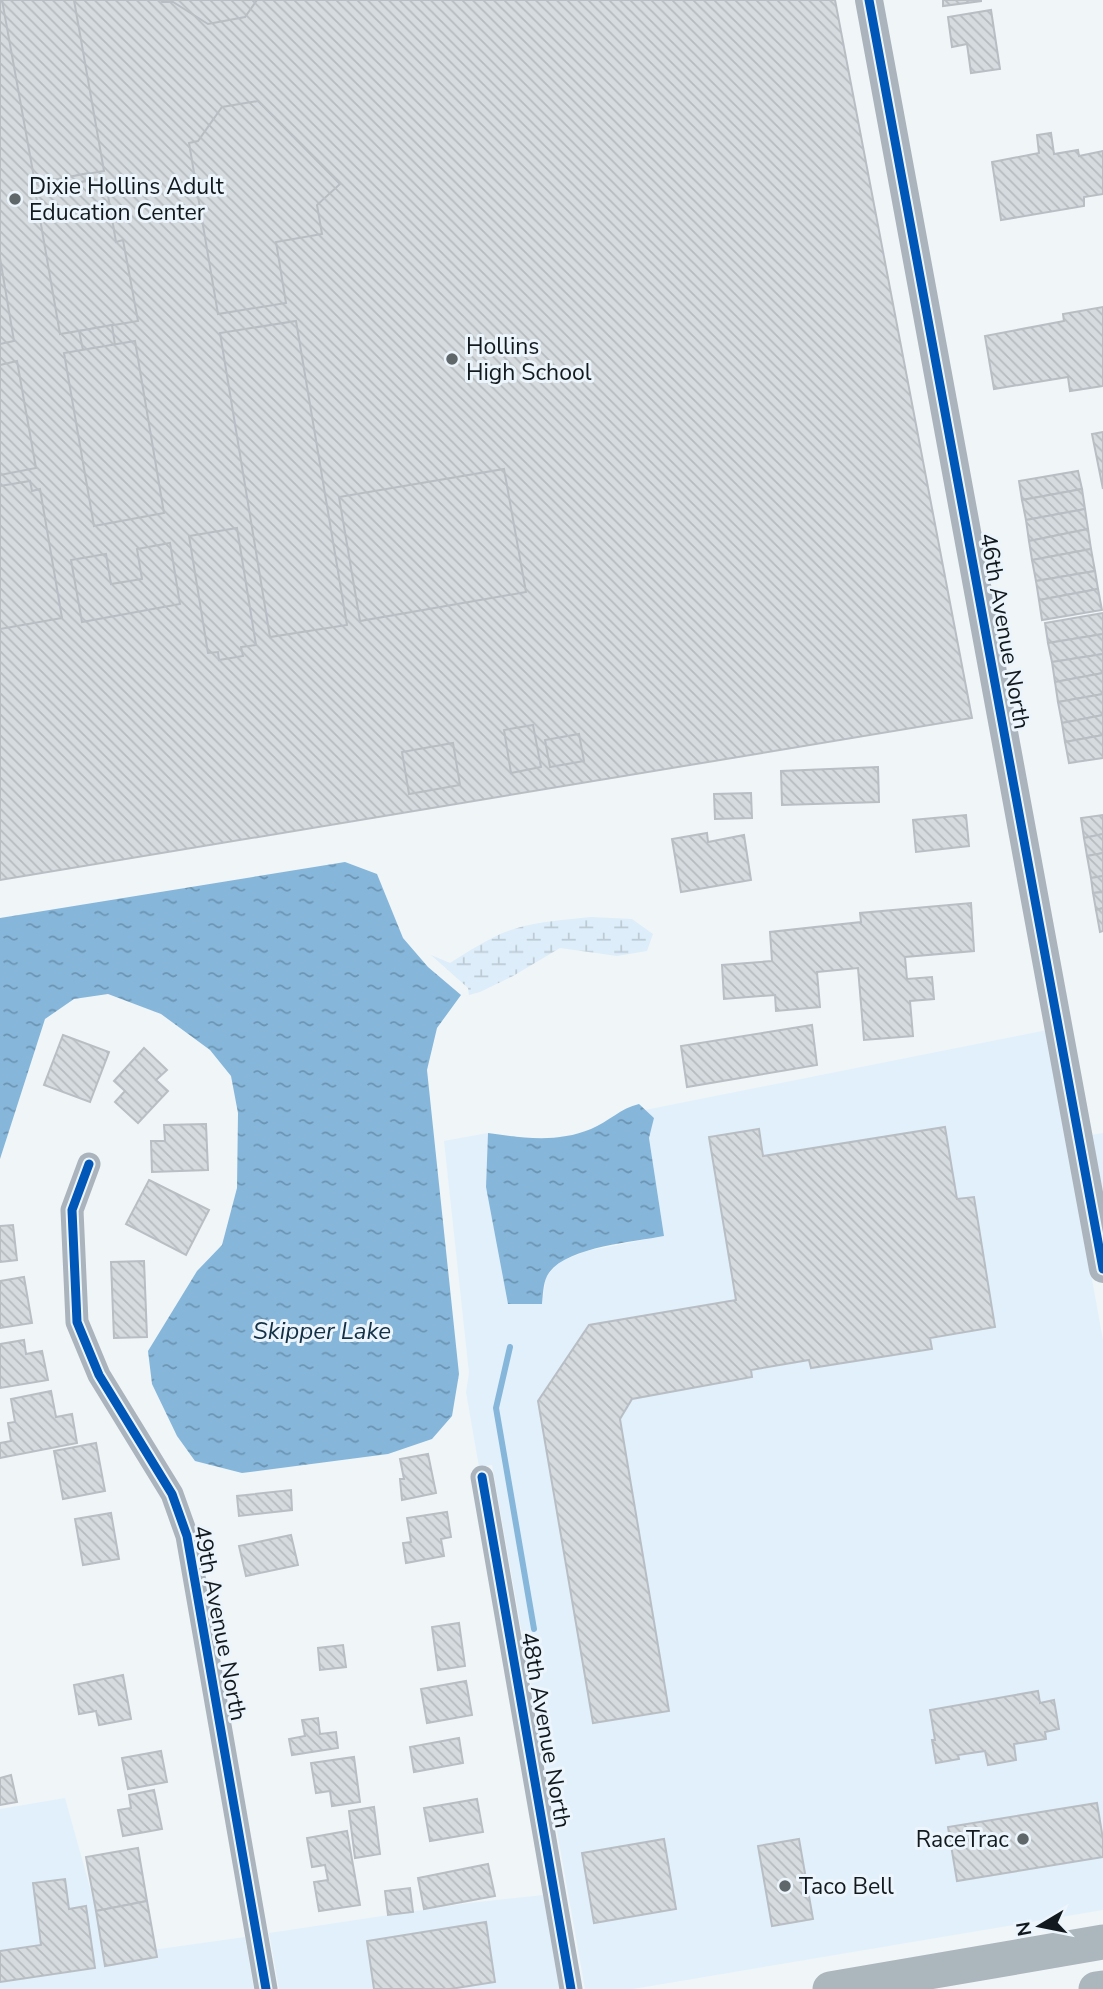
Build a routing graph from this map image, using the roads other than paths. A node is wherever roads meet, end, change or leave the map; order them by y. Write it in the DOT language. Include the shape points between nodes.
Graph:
graph roads {
  1 [pos="869,0"];
  2 [pos="89,1164"];
  3 [pos="1103,1269"];
  4 [pos="482,1477"];
  5 [pos="1103,1942"];
  6 [pos="1103,1988"];
  7 [pos="267,1989"];
  8 [pos="571,1989"];
  9 [pos="830,1989"];
  10 [pos="1096,1989"];
  1 -- 3 [label="street, 46th Avenue North"];
  2 -- 7 [label="street, 49th Avenue North" via="72,1210 77,1322 99,1376 172,1494 187,1536"];
  4 -- 8 [label="street, 48th Avenue North"];
  5 -- 9 [label="main road"];
  6 -- 10 [label="main road"];
}
